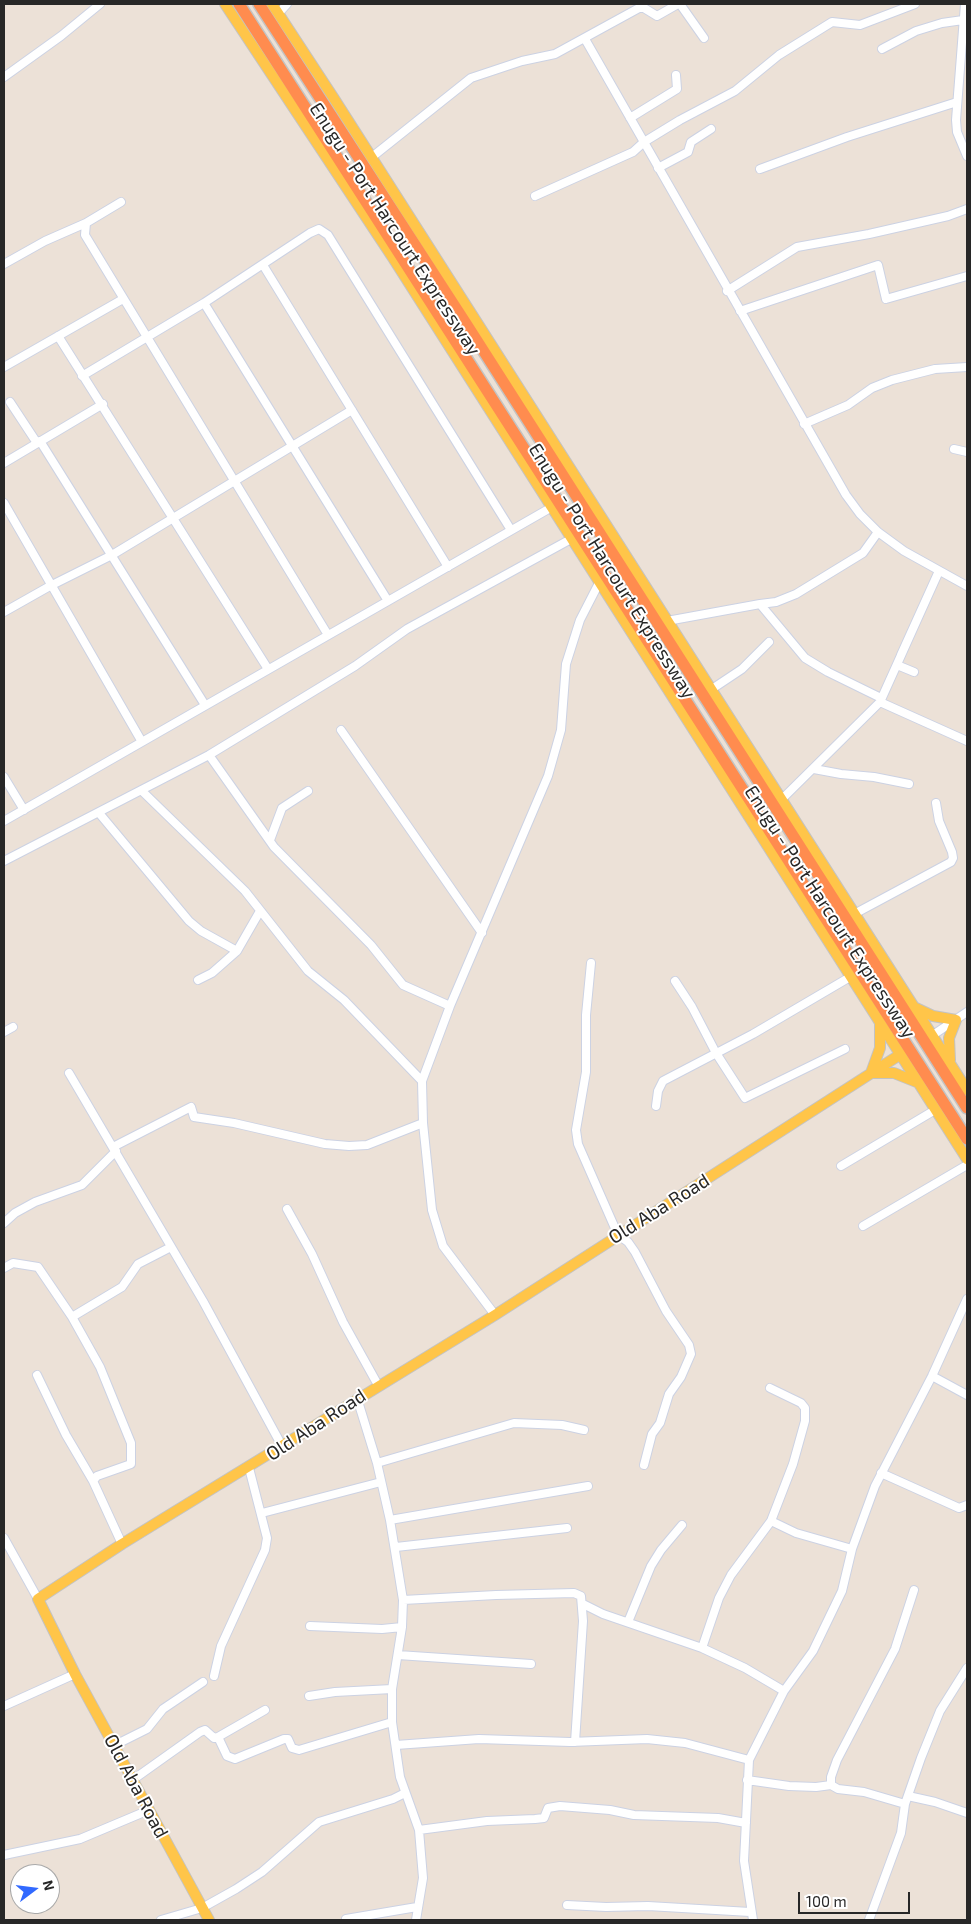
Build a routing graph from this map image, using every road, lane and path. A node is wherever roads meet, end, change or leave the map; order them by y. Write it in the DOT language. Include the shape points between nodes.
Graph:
graph roads {
  1 [pos="100,4"];
  2 [pos="225,4"];
  3 [pos="239,4"];
  4 [pos="259,4"];
  5 [pos="272,4"];
  6 [pos="287,4"];
  7 [pos="679,4"];
  8 [pos="915,4"];
  9 [pos="966,7"];
  10 [pos="278,14"];
  11 [pos="963,20"];
  12 [pos="281,28"];
  13 [pos="704,38"];
  14 [pos="585,39"];
  15 [pos="259,43"];
  16 [pos="882,49"];
  17 [pos="963,73"];
  18 [pos="676,75"];
  19 [pos="4,76"];
  20 [pos="957,102"];
  21 [pos="630,118"];
  22 [pos="711,129"];
  23 [pos="644,142"];
  24 [pos="967,156"];
  25 [pos="372,157"];
  26 [pos="658,168"];
  27 [pos="760,170"];
  28 [pos="535,196"];
  29 [pos="121,202"];
  30 [pos="967,209"];
  31 [pos="86,223"];
  32 [pos="4,264"];
  33 [pos="263,265"];
  34 [pos="967,276"];
  35 [pos="728,291"];
  36 [pos="123,299"];
  37 [pos="204,303"];
  38 [pos="740,311"];
  39 [pos="467,325"];
  40 [pos="452,335"];
  41 [pos="58,336"];
  42 [pos="147,338"];
  43 [pos="967,366"];
  44 [pos="4,367"];
  45 [pos="82,376"];
  46 [pos="10,402"];
  47 [pos="103,404"];
  48 [pos="352,410"];
  49 [pos="804,424"];
  50 [pos="39,442"];
  51 [pos="293,447"];
  52 [pos="954,450"];
  53 [pos="967,452"];
  54 [pos="4,463"];
  55 [pos="234,481"];
  56 [pos="4,503"];
  57 [pos="552,507"];
  58 [pos="175,518"];
  59 [pos="511,530"];
  60 [pos="878,532"];
  61 [pos="571,539"];
  62 [pos="112,555"];
  63 [pos="448,567"];
  64 [pos="939,571"];
  65 [pos="599,583"];
  66 [pos="50,586"];
  67 [pos="967,586"];
  68 [pos="388,601"];
  69 [pos="760,604"];
  70 [pos="4,612"];
  71 [pos="668,621"];
  72 [pos="328,635"];
  73 [pos="770,642"];
  74 [pos="897,664"];
  75 [pos="268,669"];
  76 [pos="914,672"];
  77 [pos="712,689"];
  78 [pos="880,700"];
  79 [pos="205,705"];
  80 [pos="341,730"];
  81 [pos="967,740"];
  82 [pos="142,742"];
  83 [pos="209,755"];
  84 [pos="814,769"];
  85 [pos="4,777"];
  86 [pos="909,784"];
  87 [pos="142,791"];
  88 [pos="308,791"];
  89 [pos="781,800"];
  90 [pos="936,803"];
  91 [pos="24,810"];
  92 [pos="99,813"];
  93 [pos="4,821"];
  94 [pos="270,840"];
  95 [pos="4,861"];
  96 [pos="260,910"];
  97 [pos="856,913"];
  98 [pos="482,932"];
  99 [pos="236,951"];
  100 [pos="591,963"];
  101 [pos="850,977"];
  102 [pos="198,980"];
  103 [pos="675,981"];
  104 [pos="450,1006"];
  105 [pos="915,1008"];
  106 [pos="967,1012"];
  107 [pos="956,1020"];
  108 [pos="880,1021"];
  109 [pos="13,1027"];
  110 [pos="4,1032"];
  111 [pos="933,1035"];
  112 [pos="845,1049"];
  113 [pos="716,1053"];
  114 [pos="901,1054"];
  115 [pos="950,1063"];
  116 [pos="70,1073"];
  117 [pos="872,1073"];
  118 [pos="422,1081"];
  119 [pos="919,1083"];
  120 [pos="967,1090"];
  121 [pos="656,1106"];
  122 [pos="967,1108"];
  123 [pos="935,1110"];
  124 [pos="423,1123"];
  125 [pos="967,1139"];
  126 [pos="115,1149"];
  127 [pos="967,1159"];
  128 [pos="967,1164"];
  129 [pos="841,1166"];
  130 [pos="287,1209"];
  131 [pos="4,1223"];
  132 [pos="862,1226"];
  133 [pos="618,1235"];
  134 [pos="171,1247"];
  135 [pos="4,1268"];
  136 [pos="967,1299"];
  137 [pos="495,1315"];
  138 [pos="72,1317"];
  139 [pos="37,1375"];
  140 [pos="932,1376"];
  141 [pos="378,1385"];
  142 [pos="770,1388"];
  143 [pos="967,1395"];
  144 [pos="357,1398"];
  145 [pos="584,1430"];
  146 [pos="282,1446"];
  147 [pos="377,1463"];
  148 [pos="644,1465"];
  149 [pos="248,1468"];
  150 [pos="882,1473"];
  151 [pos="93,1480"];
  152 [pos="380,1482"];
  153 [pos="588,1486"];
  154 [pos="967,1505"];
  155 [pos="262,1513"];
  156 [pos="390,1520"];
  157 [pos="771,1521"];
  158 [pos="682,1525"];
  159 [pos="567,1528"];
  160 [pos="4,1538"];
  161 [pos="122,1544"];
  162 [pos="396,1547"];
  163 [pos="852,1549"];
  164 [pos="914,1590"];
  165 [pos="38,1599"];
  166 [pos="403,1600"];
  167 [pos="583,1604"];
  168 [pos="628,1622"];
  169 [pos="310,1626"];
  170 [pos="402,1627"];
  171 [pos="702,1648"];
  172 [pos="398,1655"];
  173 [pos="531,1664"];
  174 [pos="967,1668"];
  175 [pos="75,1674"];
  176 [pos="214,1676"];
  177 [pos="203,1682"];
  178 [pos="392,1689"];
  179 [pos="784,1691"];
  180 [pos="309,1696"];
  181 [pos="4,1706"];
  182 [pos="265,1710"];
  183 [pos="392,1722"];
  184 [pos="218,1737"];
  185 [pos="574,1742"];
  186 [pos="115,1745"];
  187 [pos="396,1745"];
  188 [pos="749,1760"];
  189 [pos="134,1779"];
  190 [pos="747,1780"];
  191 [pos="831,1785"];
  192 [pos="405,1793"];
  193 [pos="907,1800"];
  194 [pos="149,1810"];
  195 [pos="967,1813"];
  196 [pos="746,1823"];
  197 [pos="419,1830"];
  198 [pos="4,1855"];
  199 [pos="567,1905"];
  200 [pos="418,1907"];
  201 [pos="202,1908"];
  202 [pos="750,1912"];
  203 [pos="346,1918"];
  204 [pos="161,1920"];
  205 [pos="209,1920"];
  206 [pos="416,1920"];
  207 [pos="753,1920"];
  208 [pos="869,1920"];
  1 -- 19 [label="street" via="62,36"];
  2 -- 15 [label="main road, Enugu - Port Harcourt Expressway"];
  3 -- 15 [label="highway, Enugu - Port Harcourt Expressway"];
  4 -- 12 [label="highway, Enugu - Port Harcourt Expressway"];
  5 -- 10 [label="main road, Enugu - Port Harcourt Expressway"];
  6 -- 10 [label="street"];
  7 -- 13 [label="street"];
  7 -- 14 [label="street" via="657,16 638,8"];
  8 -- 23 [label="street" via="860,25 832,22 779,56 735,91"];
  9 -- 11 [label="street"];
  10 -- 12 [label="main road, Enugu - Port Harcourt Expressway"];
  11 -- 16 [label="street" via="916,31"];
  11 -- 17 [label="street"];
  12 -- 25 [label="main road, Enugu - Port Harcourt Expressway"];
  12 -- 39 [label="highway, Enugu - Port Harcourt Expressway"];
  14 -- 21 [label="street"];
  14 -- 25 [label="street" via="555,54 472,78"];
  15 -- 40 [label="highway, Enugu - Port Harcourt Expressway"];
  15 -- 57 [label="main road, Enugu - Port Harcourt Expressway"];
  17 -- 20 [label="street"];
  18 -- 21 [label="street" via="677,89"];
  20 -- 24 [label="street" via="958,132"];
  20 -- 27 [label="street" via="847,136"];
  21 -- 23 [label="street"];
  22 -- 26 [label="street" via="691,142 688,152"];
  23 -- 26 [label="street"];
  23 -- 28 [label="street" via="633,152"];
  25 -- 71 [label="main road, Enugu - Port Harcourt Expressway"];
  26 -- 35 [label="street"];
  29 -- 31 [label="street"];
  30 -- 35 [label="street" via="869,234 797,247"];
  31 -- 32 [label="street"];
  31 -- 36 [label="street" via="85,235"];
  33 -- 37 [label="street"];
  33 -- 48 [label="street"];
  33 -- 59 [label="street" via="310,233 319,229 328,236"];
  34 -- 38 [label="street" via="886,299 878,265"];
  35 -- 38 [label="street"];
  36 -- 41 [label="street"];
  36 -- 42 [label="street"];
  37 -- 42 [label="street"];
  37 -- 51 [label="street"];
  38 -- 49 [label="street"];
  39 -- 40 [label="highway"];
  39 -- 122 [label="highway, Enugu - Port Harcourt Expressway"];
  40 -- 125 [label="highway, Enugu - Port Harcourt Expressway"];
  41 -- 44 [label="street"];
  41 -- 45 [label="street"];
  42 -- 45 [label="street"];
  42 -- 55 [label="street"];
  43 -- 49 [label="street" via="935,369 892,380 872,388 848,405"];
  45 -- 47 [label="street"];
  46 -- 50 [label="street"];
  47 -- 50 [label="street"];
  47 -- 58 [label="street"];
  48 -- 51 [label="street"];
  48 -- 63 [label="street"];
  49 -- 60 [label="street" via="846,495"];
  50 -- 54 [label="street"];
  50 -- 62 [label="street"];
  51 -- 55 [label="street"];
  51 -- 68 [label="street"];
  52 -- 53 [label="street"];
  55 -- 58 [label="street"];
  55 -- 72 [label="street"];
  56 -- 66 [label="street"];
  57 -- 59 [label="street"];
  57 -- 61 [label="main road, Enugu - Port Harcourt Expressway"];
  58 -- 62 [label="street"];
  58 -- 75 [label="street"];
  59 -- 63 [label="street"];
  60 -- 64 [label="street"];
  60 -- 69 [label="street" via="863,552 796,594"];
  61 -- 65 [label="main road, Enugu - Port Harcourt Expressway"];
  61 -- 83 [label="street" via="407,629 355,666"];
  62 -- 66 [label="street"];
  62 -- 79 [label="street"];
  63 -- 68 [label="street"];
  64 -- 67 [label="street"];
  64 -- 74 [label="street"];
  65 -- 98 [label="street" via="580,620 566,664 561,730 548,776"];
  65 -- 101 [label="main road, Enugu - Port Harcourt Expressway"];
  66 -- 70 [label="street"];
  66 -- 82 [label="street"];
  68 -- 72 [label="street"];
  69 -- 71 [label="street"];
  69 -- 78 [label="street" via="805,658"];
  71 -- 77 [label="main road, Enugu - Port Harcourt Expressway"];
  72 -- 75 [label="street"];
  73 -- 77 [label="street" via="742,669"];
  74 -- 76 [label="street"];
  74 -- 78 [label="street"];
  75 -- 79 [label="street"];
  77 -- 89 [label="main road, Enugu - Port Harcourt Expressway"];
  78 -- 81 [label="street"];
  78 -- 84 [label="street"];
  79 -- 82 [label="street"];
  80 -- 98 [label="street"];
  82 -- 91 [label="street"];
  83 -- 87 [label="street"];
  83 -- 94 [label="street"];
  84 -- 86 [label="street"];
  84 -- 89 [label="street"];
  85 -- 91 [label="street"];
  87 -- 92 [label="street"];
  87 -- 96 [label="street" via="233,879"];
  88 -- 94 [label="street" via="282,808"];
  89 -- 97 [label="main road, Enugu - Port Harcourt Expressway"];
  90 -- 97 [label="street" via="939,821 954,858"];
  91 -- 93 [label="street"];
  92 -- 95 [label="street"];
  92 -- 99 [label="street" via="189,921"];
  94 -- 104 [label="street" via="371,945 403,985"];
  96 -- 99 [label="street"];
  96 -- 118 [label="street" via="308,971 344,1000"];
  97 -- 105 [label="main road, Enugu - Port Harcourt Expressway"];
  98 -- 104 [label="street"];
  99 -- 102 [label="street" via="212,973"];
  100 -- 133 [label="street" via="586,1015 586,1072 576,1130 578,1144"];
  101 -- 108 [label="main road, Enugu - Port Harcourt Expressway"];
  101 -- 113 [label="street"];
  103 -- 113 [label="street"];
  104 -- 118 [label="street"];
  105 -- 107 [label="main road" via="933,1016"];
  105 -- 111 [label="main road, Enugu - Port Harcourt Expressway"];
  106 -- 107 [label="street"];
  107 -- 111 [label="street"];
  107 -- 115 [label="main road" via="949,1038"];
  108 -- 114 [label="main road, Enugu - Port Harcourt Expressway"];
  108 -- 117 [label="main road" via="880,1048"];
  109 -- 110 [label="street"];
  111 -- 115 [label="main road, Enugu - Port Harcourt Expressway"];
  112 -- 113 [label="street" via="745,1098"];
  113 -- 121 [label="street" via="663,1081"];
  114 -- 117 [label="main road, Old Aba Road"];
  114 -- 119 [label="main road, Enugu - Port Harcourt Expressway"];
  115 -- 120 [label="main road, Enugu - Port Harcourt Expressway"];
  116 -- 126 [label="street"];
  117 -- 119 [label="main road" via="894,1073"];
  117 -- 133 [label="main road, Old Aba Road"];
  118 -- 124 [label="street"];
  119 -- 123 [label="main road, Enugu - Port Harcourt Expressway"];
  123 -- 127 [label="main road, Enugu - Port Harcourt Expressway"];
  123 -- 129 [label="street"];
  124 -- 126 [label="street" via="367,1145 349,1146 194,1117 191,1107"];
  124 -- 137 [label="street" via="432,1210 443,1246"];
  126 -- 131 [label="street" via="82,1185 35,1202"];
  126 -- 134 [label="street"];
  128 -- 132 [label="street"];
  130 -- 141 [label="street"];
  133 -- 137 [label="main road, Old Aba Road"];
  133 -- 148 [label="street" via="635,1252 666,1311 689,1345 691,1354 652,1434"];
  134 -- 138 [label="street" via="138,1264 122,1287"];
  134 -- 146 [label="street"];
  135 -- 138 [label="street" via="13,1263 38,1266"];
  136 -- 140 [label="street"];
  137 -- 141 [label="main road, Old Aba Road"];
  138 -- 151 [label="street" via="100,1367 126,1428 133,1455 128,1467"];
  139 -- 151 [label="street" via="66,1435"];
  140 -- 143 [label="street"];
  140 -- 150 [label="street"];
  141 -- 144 [label="main road, Old Aba Road"];
  142 -- 157 [label="street" via="805,1408 793,1464"];
  144 -- 146 [label="main road, Old Aba Road"];
  144 -- 147 [label="street"];
  145 -- 147 [label="street" via="514,1424"];
  146 -- 149 [label="main road, Old Aba Road"];
  147 -- 152 [label="street"];
  149 -- 155 [label="street"];
  149 -- 161 [label="main road, Old Aba Road"];
  150 -- 154 [label="street" via="959,1508"];
  150 -- 163 [label="street"];
  151 -- 161 [label="street"];
  152 -- 155 [label="street"];
  152 -- 156 [label="street"];
  153 -- 156 [label="street"];
  155 -- 176 [label="street" via="267,1538 264,1550 221,1646"];
  156 -- 162 [label="street"];
  157 -- 163 [label="street" via="796,1533"];
  157 -- 171 [label="street" via="731,1575 719,1598"];
  158 -- 168 [label="street" via="651,1566"];
  159 -- 162 [label="street"];
  160 -- 165 [label="street"];
  161 -- 165 [label="main road, Old Aba Road"];
  162 -- 166 [label="street"];
  163 -- 179 [label="street" via="842,1591 812,1651"];
  164 -- 191 [label="street" via="896,1649 837,1760"];
  165 -- 175 [label="main road, Old Aba Road"];
  166 -- 167 [label="street" via="574,1593 581,1596"];
  166 -- 170 [label="street"];
  167 -- 168 [label="street"];
  167 -- 185 [label="street"];
  168 -- 171 [label="street"];
  169 -- 170 [label="street"];
  170 -- 172 [label="street"];
  171 -- 179 [label="street"];
  172 -- 173 [label="street"];
  172 -- 178 [label="street"];
  174 -- 193 [label="street" via="940,1712"];
  175 -- 181 [label="street"];
  175 -- 186 [label="main road, Old Aba Road"];
  177 -- 186 [label="street" via="162,1710 147,1729"];
  178 -- 180 [label="street"];
  178 -- 183 [label="street"];
  179 -- 188 [label="street"];
  182 -- 184 [label="street"];
  183 -- 184 [label="street" via="298,1750 284,1739 235,1759 227,1756"];
  183 -- 187 [label="street"];
  184 -- 189 [label="street" via="214,1738 205,1730 200,1732"];
  185 -- 187 [label="street" via="479,1739"];
  185 -- 188 [label="street" via="648,1739 686,1743"];
  186 -- 189 [label="main road, Old Aba Road"];
  187 -- 192 [label="street"];
  188 -- 190 [label="street"];
  189 -- 194 [label="main road, Old Aba Road"];
  190 -- 191 [label="street" via="789,1786"];
  190 -- 196 [label="street"];
  191 -- 193 [label="street" via="838,1789"];
  192 -- 197 [label="street"];
  192 -- 201 [label="street" via="319,1822 262,1872"];
  193 -- 195 [label="street" via="930,1800"];
  193 -- 208 [label="street" via="901,1834"];
  194 -- 198 [label="street" via="80,1839"];
  194 -- 201 [label="main road, Old Aba Road"];
  196 -- 197 [label="street" via="560,1806 548,1808 544,1818"];
  196 -- 202 [label="street" via="744,1861"];
  197 -- 200 [label="street" via="423,1878"];
  199 -- 202 [label="street"];
  200 -- 203 [label="street"];
  200 -- 206 [label="street"];
  201 -- 204 [label="street"];
  201 -- 205 [label="main road, Old Aba Road"];
  202 -- 207 [label="street"];
}
